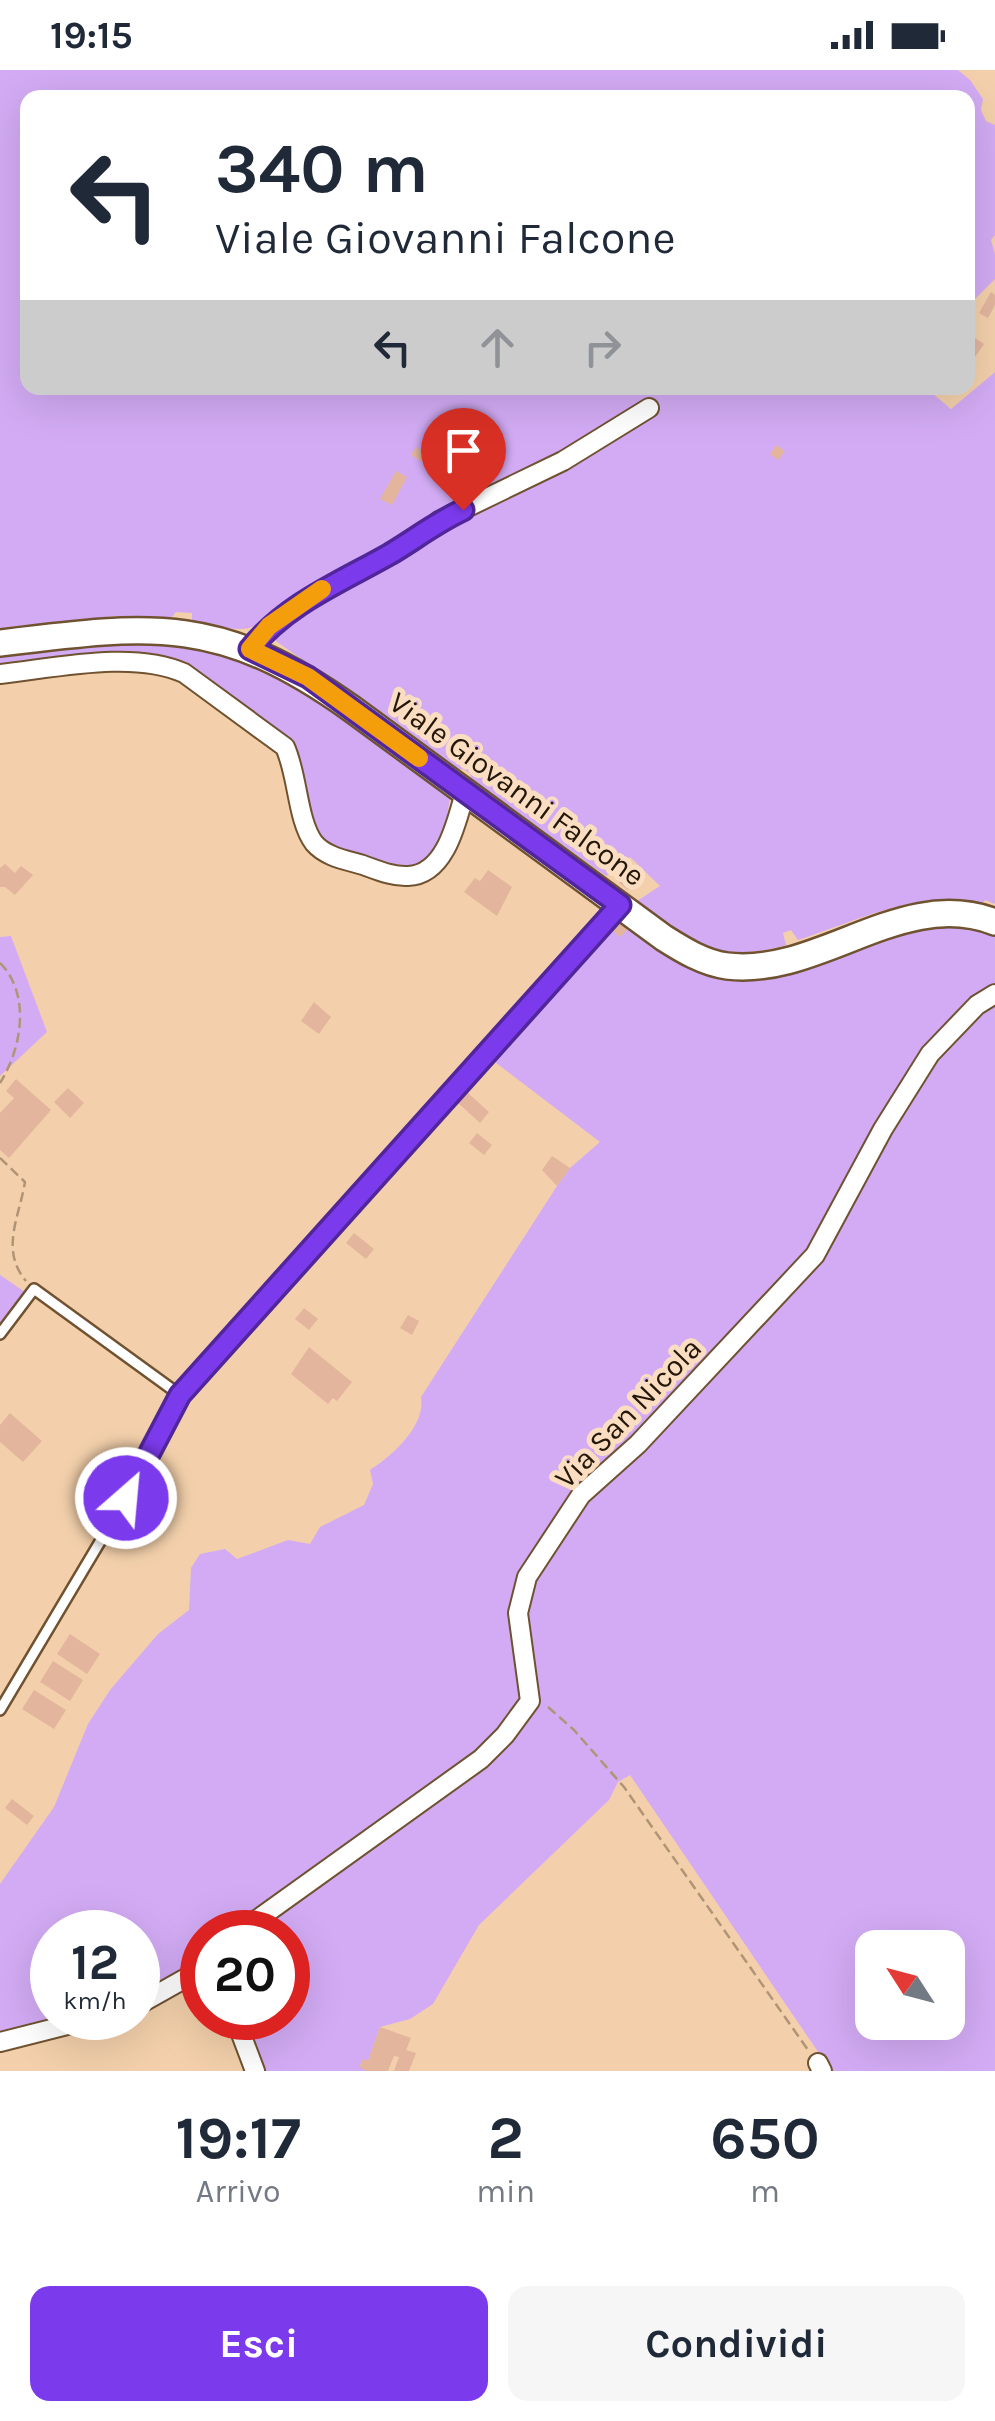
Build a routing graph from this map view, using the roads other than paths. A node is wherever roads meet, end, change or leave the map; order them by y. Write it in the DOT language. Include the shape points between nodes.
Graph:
graph roads {
  1 [pos="649,408"];
  2 [pos="0,642"];
  3 [pos="250,649"];
  4 [pos="0,674"];
  5 [pos="465,792"];
  6 [pos="620,905"];
  7 [pos="995,922"];
  8 [pos="995,994"];
  9 [pos="0,1334"];
  10 [pos="180,1395"];
  11 [pos="0,1710"];
  12 [pos="271,1910"];
  13 [pos="30,2034"];
  14 [pos="243,2040"];
  15 [pos="0,2042"];
  16 [pos="255,2071"];
  1 -- 3 [label="street" via="322,588 269,626"];
  2 -- 3 [label="street, Viale Giovanni Falcone" via="119,629 191,634"];
  3 -- 5 [label="street, Viale Giovanni Falcone" via="308,677"];
  4 -- 5 [label="street" via="119,663 184,673 285,746 317,846 390,874 430,868 453,832"];
  5 -- 6 [label="street, Viale Giovanni Falcone"];
  6 -- 7 [label="street, Viale Giovanni Falcone" via="682,950 726,966 786,960 929,914"];
  6 -- 10 [label="lane"];
  8 -- 12 [label="street, Via San Nicola" via="930,1054 815,1254 638,1444 581,1494 527,1578 518,1612 530,1701 505,1736"];
  9 -- 10 [label="lane" via="34,1289"];
  10 -- 11 [label="lane"];
  13 -- 15 [label="street"];
  14 -- 16 [label="street"];
}
